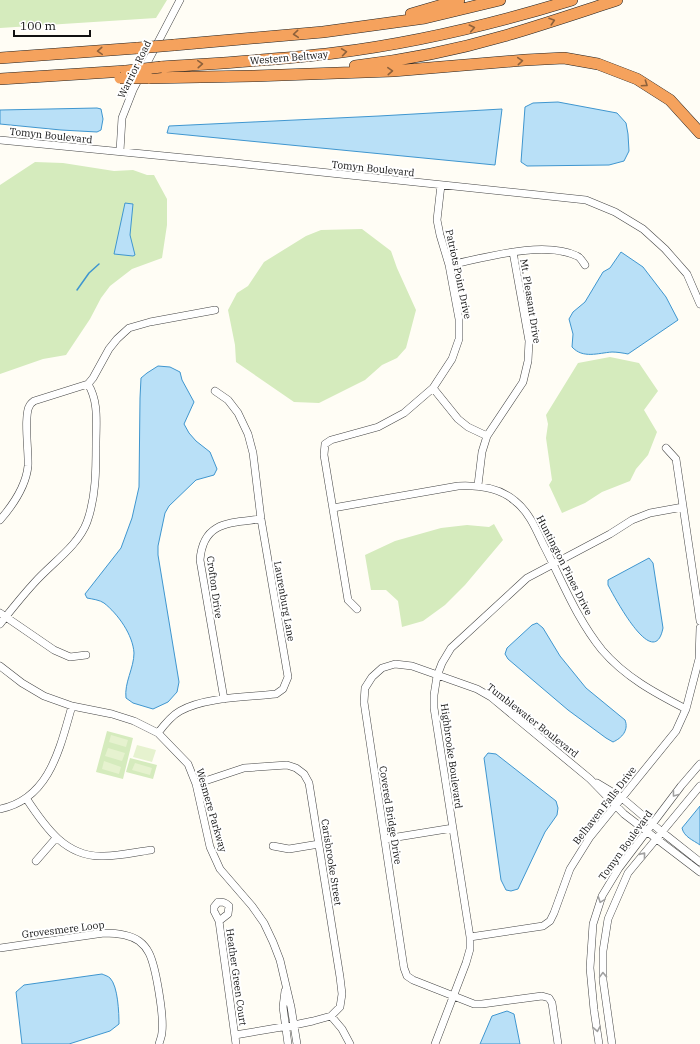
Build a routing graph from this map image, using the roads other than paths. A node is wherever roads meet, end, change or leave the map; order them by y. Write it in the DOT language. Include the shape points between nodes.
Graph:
graph roads {
  1 [pos="180,0"];
  2 [pos="459,0"];
  3 [pos="500,0"];
  4 [pos="572,0"];
  5 [pos="617,0"];
  6 [pos="368,26"];
  7 [pos="0,58"];
  8 [pos="123,74"];
  9 [pos="253,76"];
  10 [pos="0,79"];
  11 [pos="700,133"];
  12 [pos="0,140"];
  13 [pos="120,151"];
  14 [pos="440,185"];
  15 [pos="513,252"];
  16 [pos="449,265"];
  17 [pos="585,265"];
  18 [pos="700,304"];
  19 [pos="215,310"];
  20 [pos="88,384"];
  21 [pos="433,388"];
  22 [pos="215,390"];
  23 [pos="487,436"];
  24 [pos="666,448"];
  25 [pos="478,485"];
  26 [pos="683,507"];
  27 [pos="333,508"];
  28 [pos="261,519"];
  29 [pos="0,520"];
  30 [pos="553,563"];
  31 [pos="357,609"];
  32 [pos="3,615"];
  33 [pos="700,621"];
  34 [pos="0,624"];
  35 [pos="700,628"];
  36 [pos="86,655"];
  37 [pos="0,666"];
  38 [pos="437,676"];
  39 [pos="224,699"];
  40 [pos="72,706"];
  41 [pos="686,708"];
  42 [pos="158,733"];
  43 [pos="700,764"];
  44 [pos="590,779"];
  45 [pos="196,784"];
  46 [pos="700,786"];
  47 [pos="26,798"];
  48 [pos="622,798"];
  49 [pos="615,806"];
  50 [pos="0,809"];
  51 [pos="638,812"];
  52 [pos="630,820"];
  53 [pos="652,824"];
  54 [pos="453,828"];
  55 [pos="646,832"];
  56 [pos="662,832"];
  57 [pos="56,838"];
  58 [pos="385,839"];
  59 [pos="656,839"];
  60 [pos="319,844"];
  61 [pos="273,846"];
  62 [pos="151,850"];
  63 [pos="36,861"];
  64 [pos="700,862"];
  65 [pos="700,872"];
  66 [pos="220,921"];
  67 [pos="470,937"];
  68 [pos="0,948"];
  69 [pos="285,987"];
  70 [pos="454,996"];
  71 [pos="331,1016"];
  72 [pos="294,1025"];
  73 [pos="285,1027"];
  74 [pos="235,1035"];
  75 [pos="159,1044"];
  76 [pos="236,1044"];
  77 [pos="288,1044"];
  78 [pos="296,1044"];
  79 [pos="350,1044"];
  80 [pos="435,1044"];
  81 [pos="558,1044"];
  82 [pos="599,1044"];
  83 [pos="612,1044"];
  1 -- 13 [label="street, Warrior Road" via="133,90 122,118"];
  2 -- 6 [label="highway"];
  3 -- 6 [label="highway" via="425,18"];
  8 -- 4 [label="highway, Western Beltway, one-way, bridge" via="162,67 381,47 475,28"];
  9 -- 5 [label="highway, one-way" via="391,62 444,51 504,36"];
  6 -- 7 [label="highway, one-way, bridge" via="174,45"];
  8 -- 9 [label="highway, bridge" via="148,78"];
  8 -- 10 [label="highway, Western Beltway"];
  9 -- 11 [label="highway, one-way" via="393,71 564,58 598,64 637,78 670,100"];
  12 -- 13 [label="street, Tomyn Boulevard"];
  13 -- 14 [label="street, Tomyn Boulevard"];
  14 -- 16 [label="street, Patriots Point Drive" via="437,220"];
  14 -- 18 [label="street, Tomyn Boulevard" via="586,200 616,212 643,229 665,249 687,274"];
  15 -- 16 [label="street"];
  15 -- 17 [label="street" via="535,249 560,251 578,256"];
  15 -- 23 [label="street, Mt. Pleasant Drive" via="529,341 528,361 523,382"];
  16 -- 21 [label="street, Patriots Point Drive" via="459,319 458,339 452,360"];
  19 -- 20 [label="street" via="129,328 117,338"];
  20 -- 29 [label="street" via="34,401 30,405 27,413 28,466 25,480"];
  20 -- 32 [label="street" via="95,401 96,474 87,523 72,546"];
  21 -- 23 [label="street" via="458,419"];
  21 -- 27 [label="street, Patriots Point Drive" via="404,413 378,427 325,444 324,455"];
  22 -- 28 [label="street, Laurenburg Lane" via="228,400 238,413 248,434 253,453"];
  23 -- 25 [label="street, Mt. Pleasant Drive" via="482,452"];
  24 -- 26 [label="street" via="676,459"];
  25 -- 27 [label="street, Huntington Pines Drive" via="458,486"];
  25 -- 30 [label="street, Huntington Pines Drive" via="515,500 530,517"];
  26 -- 30 [label="street, Highbrooke Boulevard" via="650,513 632,520"];
  26 -- 33 [label="street"];
  27 -- 31 [label="street" via="348,600"];
  28 -- 39 [label="street, Crofton Drive" via="216,528 207,536 201,549 200,560"];
  28 -- 39 [label="street, Laurenburg Lane" via="288,677 283,689 276,694"];
  30 -- 38 [label="street, Highbrooke Boulevard" via="528,578 451,648"];
  30 -- 41 [label="street, Huntington Pines Drive" via="582,622 602,650 623,671 650,691"];
  32 -- 34 [label="street"];
  32 -- 36 [label="street" via="54,650 70,657"];
  35 -- 41 [label="street, Belhaven Falls Drive" via="698,659"];
  37 -- 40 [label="street, Wesmere Parkway" via="22,684 44,696"];
  38 -- 44 [label="street, Tumblewater Boulevard" via="477,689 491,697"];
  38 -- 54 [label="street, Highbrooke Boulevard" via="434,708"];
  38 -- 58 [label="street, Covered Bridge Drive" via="412,666 395,664 382,668 365,688 364,702"];
  39 -- 42 [label="street, Laurenburg Lane" via="190,706 178,712"];
  40 -- 42 [label="street, Wesmere Parkway" via="112,714"];
  40 -- 47 [label="street" via="59,753 51,770"];
  41 -- 48 [label="street, Belhaven Falls Drive" via="676,731"];
  42 -- 45 [label="street, Wesmere Parkway" via="188,764"];
  43 -- 53 [label="street, Tomyn Boulevard, one-way"];
  44 -- 48 [label="street, Tumblewater Boulevard"];
  44 -- 49 [label="street, Tumblewater Boulevard"];
  45 -- 60 [label="street, Carisbrooke Street" via="244,768 287,765 296,768 304,774 309,783"];
  45 -- 69 [label="street, Wesmere Parkway" via="210,847 220,869 264,923 280,960"];
  46 -- 56 [label="street, Tomyn Boulevard"];
  47 -- 50 [label="street"];
  47 -- 57 [label="street"];
  48 -- 49 [label="street, Belhaven Falls Drive"];
  48 -- 51 [label="street, Tumblewater Boulevard"];
  49 -- 52 [label="street, Tumblewater Boulevard"];
  49 -- 67 [label="street, Belhaven Falls Drive" via="590,837 570,869 550,921 543,926"];
  51 -- 52 [label="street"];
  51 -- 53 [label="street, Tumblewater Boulevard"];
  52 -- 55 [label="street, Tumblewater Boulevard"];
  53 -- 55 [label="street, Tomyn Boulevard"];
  53 -- 56 [label="street, Tumblewater Boulevard"];
  54 -- 58 [label="street"];
  54 -- 67 [label="street, Highbrooke Boulevard"];
  55 -- 59 [label="street, Tumblewater Boulevard"];
  55 -- 82 [label="street, Tomyn Boulevard, one-way" via="618,868 602,896 593,924 590,968"];
  56 -- 59 [label="street, Tomyn Boulevard"];
  56 -- 64 [label="street, Tumblewater Boulevard"];
  57 -- 62 [label="street" via="69,848 103,857"];
  57 -- 63 [label="street"];
  58 -- 70 [label="street, Covered Bridge Drive" via="407,976"];
  59 -- 65 [label="street, Tumblewater Boulevard"];
  83 -- 59 [label="street, Tomyn Boulevard, one-way" via="603,980 603,951 608,919 628,873"];
  60 -- 61 [label="street" via="289,849"];
  60 -- 71 [label="street, Carisbrooke Street" via="342,994 340,1007"];
  66 -- 74 [label="street, Heather Green Court"];
  67 -- 70 [label="street, Highbrooke Boulevard" via="470,949"];
  68 -- 75 [label="street, Grovesmere Loop" via="104,933 117,933 140,942 149,952 154,968 162,1022"];
  69 -- 72 [label="street, Wesmere Parkway"];
  69 -- 73 [label="street, Wesmere Parkway"];
  70 -- 80 [label="street, Highbrooke Boulevard"];
  70 -- 81 [label="street" via="474,1004 542,996 549,998"];
  71 -- 72 [label="street"];
  71 -- 79 [label="street"];
  72 -- 73 [label="street"];
  72 -- 78 [label="street, Wesmere Parkway"];
  73 -- 74 [label="street"];
  73 -- 77 [label="street, Wesmere Parkway"];
  74 -- 76 [label="street, Heather Green Court"];
}
